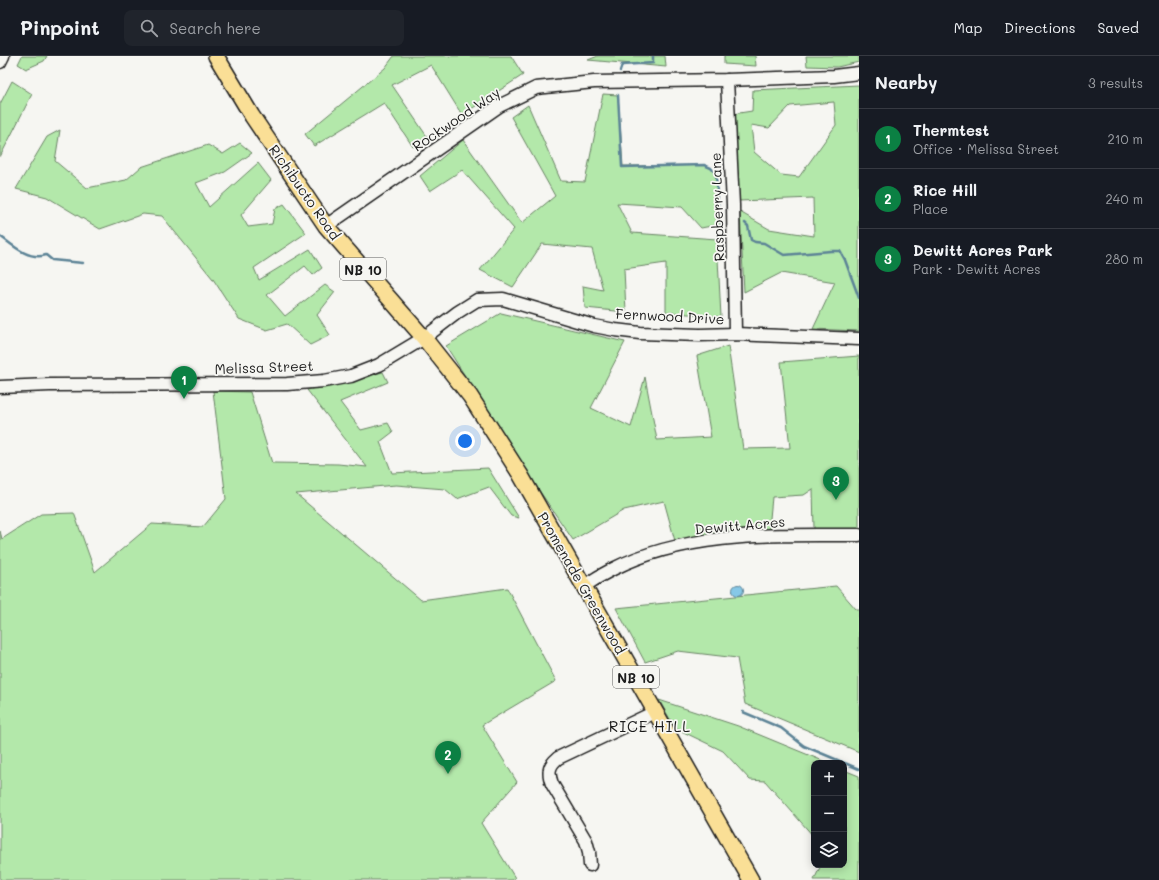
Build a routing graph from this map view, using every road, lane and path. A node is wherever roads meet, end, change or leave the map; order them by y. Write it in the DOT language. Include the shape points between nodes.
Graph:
graph roads {
  1 [pos="3,56"];
  2 [pos="216,56"];
  3 [pos="0,62"];
  4 [pos="859,73"];
  5 [pos="727,80"];
  6 [pos="326,226"];
  7 [pos="735,334"];
  8 [pos="424,338"];
  9 [pos="859,339"];
  10 [pos="0,387"];
  11 [pos="520,474"];
  12 [pos="859,535"];
  13 [pos="584,586"];
  14 [pos="655,712"];
  15 [pos="590,865"];
  16 [pos="751,880"];
  1 -- 3 [label="street"];
  2 -- 6 [label="main road, Richibucto Road / NB 10" via="252,116"];
  4 -- 5 [label="street, Rockwood Way"];
  5 -- 6 [label="street, Rockwood Way" via="594,82 536,88 499,106"];
  5 -- 7 [label="street, Raspberry Lane" via="733,205"];
  6 -- 8 [label="main road, Richibucto Road / NB 10"];
  7 -- 8 [label="street, Fernwood Drive" via="700,335 615,330 503,300 477,300"];
  7 -- 9 [label="street, Fernwood Drive"];
  8 -- 10 [label="street, Melissa Street" via="379,365 351,376 324,381 287,384 50,384"];
  8 -- 11 [label="main road, Richibucto Road / NB 10" via="470,396"];
  11 -- 13 [label="main road, Promenade Greenwood / NB 10"];
  12 -- 13 [label="street, Dewitt Acres" via="755,536 710,540 647,555 613,568"];
  13 -- 14 [label="main road, Promenade Greenwood / NB 10"];
  14 -- 15 [label="street" via="558,758 549,770 552,784 586,841"];
  14 -- 16 [label="main road, Promenade Greenwood / NB 10"];
}
